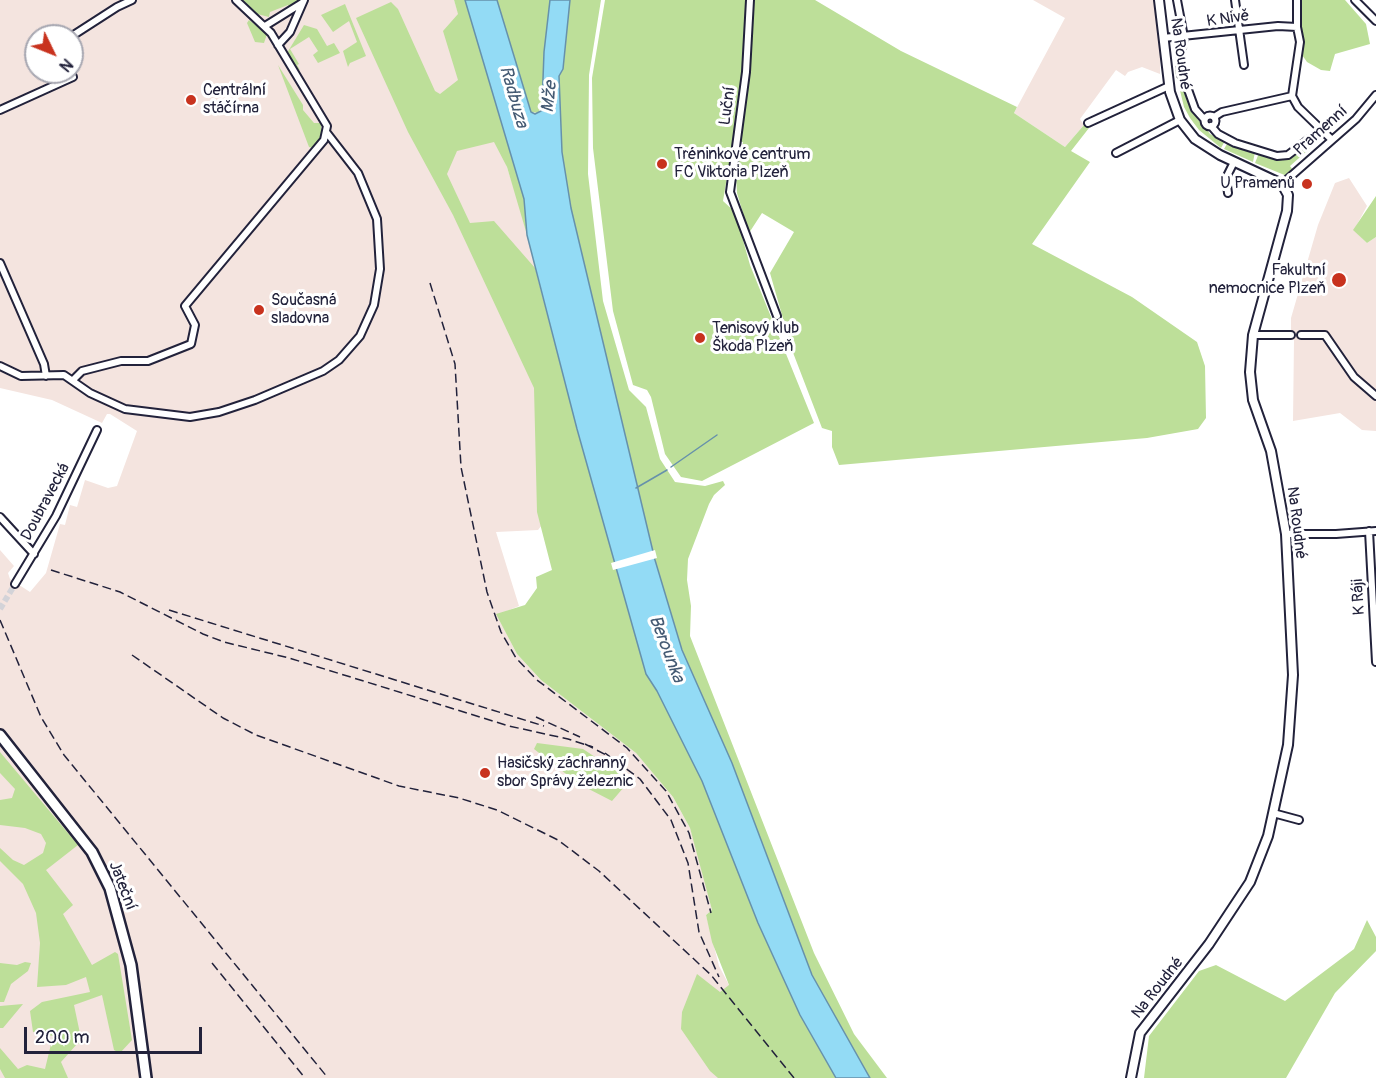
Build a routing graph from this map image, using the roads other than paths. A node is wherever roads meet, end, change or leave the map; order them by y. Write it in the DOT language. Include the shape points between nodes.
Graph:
graph roads {
  1 [pos="132,0"];
  2 [pos="236,0"];
  3 [pos="750,0"];
  4 [pos="1159,0"];
  5 [pos="1177,0"];
  6 [pos="1235,0"];
  7 [pos="1297,0"];
  8 [pos="1355,0"];
  9 [pos="1376,21"];
  10 [pos="265,26"];
  11 [pos="1297,27"];
  12 [pos="84,28"];
  13 [pos="1239,31"];
  14 [pos="1184,37"];
  15 [pos="1163,38"];
  16 [pos="278,45"];
  17 [pos="1244,65"];
  18 [pos="1181,75"];
  19 [pos="58,84"];
  20 [pos="1186,84"];
  21 [pos="1169,86"];
  22 [pos="1376,95"];
  23 [pos="1292,96"];
  24 [pos="0,110"];
  25 [pos="1214,117"];
  26 [pos="1204,119"];
  27 [pos="1180,120"];
  28 [pos="1088,123"];
  29 [pos="1211,126"];
  30 [pos="327,133"];
  31 [pos="1331,139"];
  32 [pos="1310,140"];
  33 [pos="1116,153"];
  34 [pos="1234,162"];
  35 [pos="1282,184"];
  36 [pos="1228,193"];
  37 [pos="0,263"];
  38 [pos="777,316"];
  39 [pos="1253,335"];
  40 [pos="1291,335"];
  41 [pos="1301,335"];
  42 [pos="0,366"];
  43 [pos="46,376"];
  44 [pos="73,380"];
  45 [pos="1376,396"];
  46 [pos="97,430"];
  47 [pos="0,517"];
  48 [pos="1372,531"];
  49 [pos="1286,534"];
  50 [pos="33,554"];
  51 [pos="15,584"];
  52 [pos="1376,662"];
  53 [pos="0,735"];
  54 [pos="1273,813"];
  55 [pos="1299,820"];
  56 [pos="146,1078"];
  57 [pos="1131,1078"];
  1 -- 12 [label="street"];
  2 -- 10 [label="street"];
  3 -- 38 [label="street, Luční" via="746,72 730,192"];
  4 -- 15 [label="street, Na Roudné"];
  5 -- 14 [label="street"];
  6 -- 13 [label="street"];
  7 -- 11 [label="street"];
  8 -- 9 [label="street"];
  10 -- 16 [label="street"];
  10 -- 16 [label="street" via="304,0 290,32"];
  11 -- 13 [label="street, K Nivě"];
  11 -- 23 [label="street" via="1300,42"];
  13 -- 14 [label="street, K Nivě"];
  13 -- 17 [label="street"];
  14 -- 15 [label="street, K Nivě"];
  14 -- 18 [label="street"];
  15 -- 21 [label="street, Na Roudné"];
  16 -- 30 [label="street" via="327,126"];
  19 -- 24 [label="street"];
  20 -- 26 [label="street, Na Roudné" via="1195,109"];
  21 -- 27 [label="street, Na Roudné"];
  21 -- 28 [label="street"];
  22 -- 31 [label="street, Pramenní" via="1356,119"];
  23 -- 25 [label="street"];
  23 -- 31 [label="street"];
  25 -- 26 [label="street"];
  25 -- 29 [label="street"];
  26 -- 29 [label="street, Na Roudné"];
  27 -- 33 [label="street"];
  27 -- 34 [label="street, Na Roudné" via="1195,139"];
  29 -- 32 [label="street, Na Roudné" via="1235,143 1276,156 1288,155"];
  30 -- 44 [label="street" via="185,306 195,326 191,344 148,361 120,361 82,372"];
  30 -- 44 [label="street" via="358,173 377,219 380,269 374,304 360,336 339,360 323,371 249,402 190,417 125,409 90,393"];
  31 -- 35 [label="street, Pramenní"];
  34 -- 35 [label="street, Na Roudné"];
  34 -- 36 [label="street" via="1226,178"];
  35 -- 39 [label="street, Na Roudné" via="1288,195 1287,211"];
  37 -- 43 [label="street"];
  39 -- 40 [label="street"];
  39 -- 49 [label="street, Na Roudné" via="1253,400 1271,451"];
  41 -- 45 [label="street" via="1325,335 1354,376"];
  42 -- 43 [label="street" via="21,376"];
  43 -- 44 [label="street" via="64,375"];
  46 -- 50 [label="street, Doubravecká" via="56,516"];
  47 -- 50 [label="street"];
  48 -- 49 [label="street"];
  48 -- 52 [label="street, K Ráji"];
  49 -- 54 [label="street, Na Roudné" via="1293,675 1288,746"];
  50 -- 51 [label="street, Doubravecká"];
  53 -- 56 [label="main road, Jateční" via="92,852 110,888 131,965"];
  54 -- 55 [label="street"];
  54 -- 57 [label="street, Na Roudné" via="1250,882 1209,944 1140,1034"];
}
